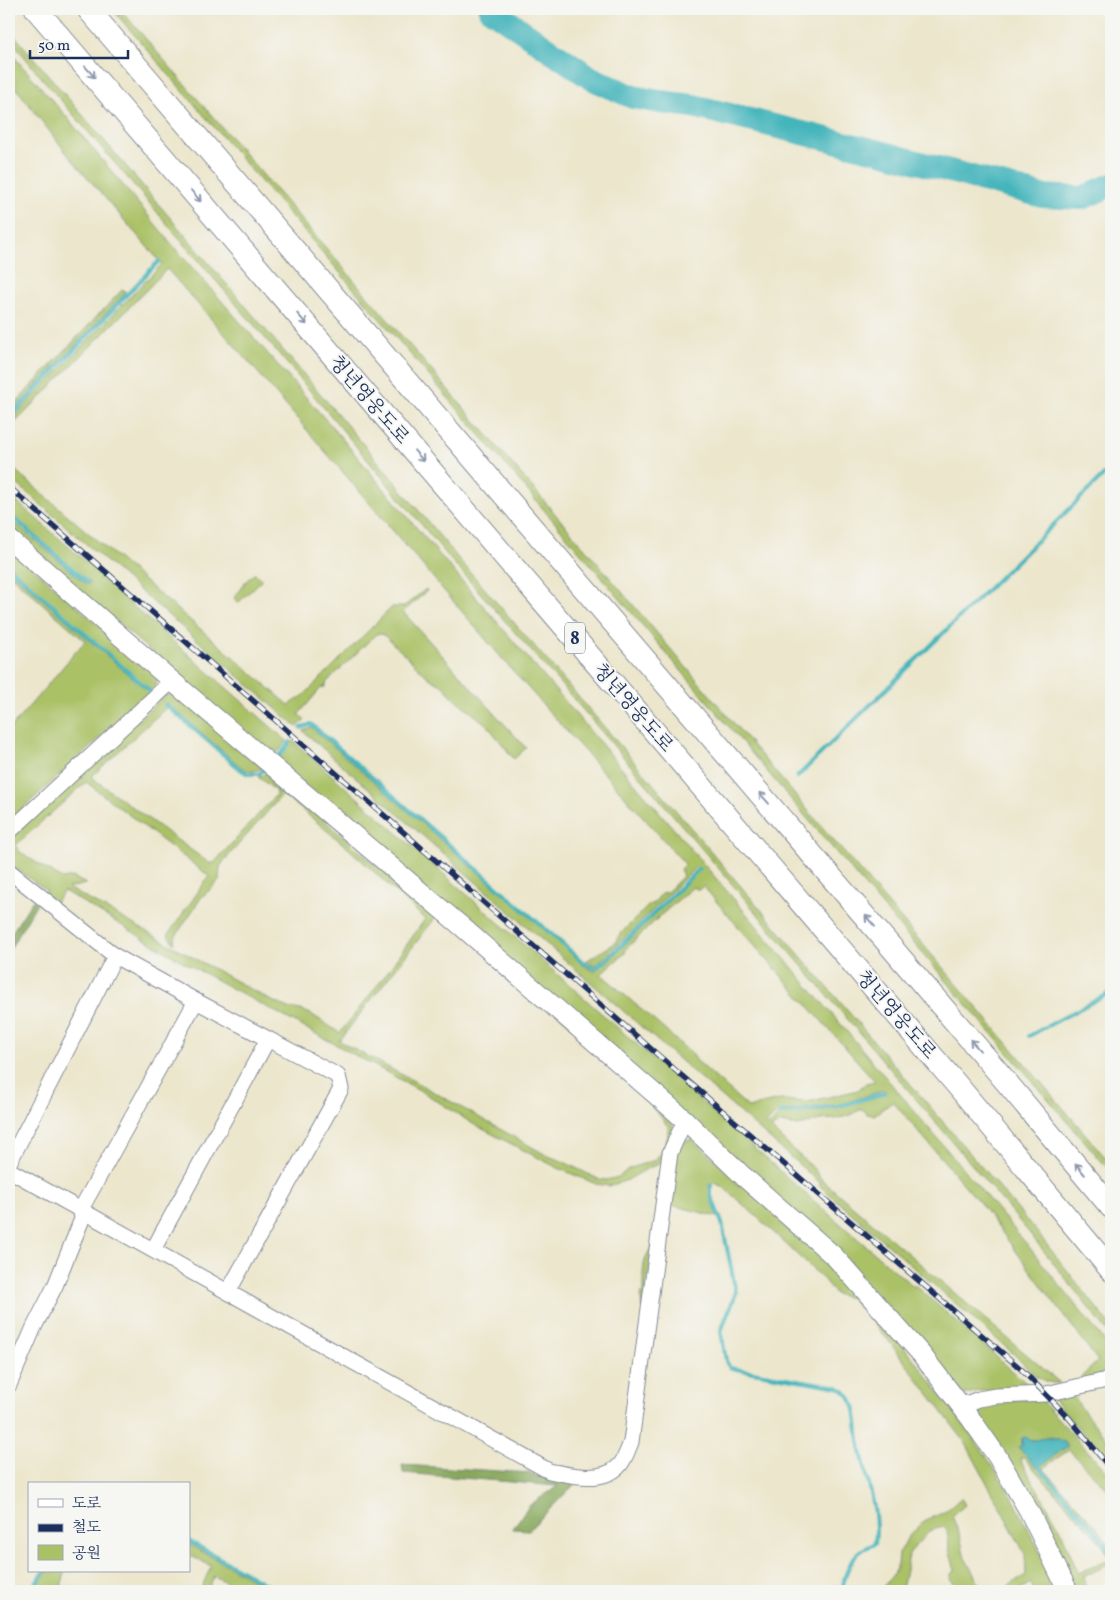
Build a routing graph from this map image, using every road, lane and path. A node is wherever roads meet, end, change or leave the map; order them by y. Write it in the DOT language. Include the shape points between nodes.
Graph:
graph roads {
  1 [pos="36,9"];
  2 [pos="88,9"];
  3 [pos="9,539"];
  4 [pos="172,681"];
  5 [pos="9,832"];
  6 [pos="9,871"];
  7 [pos="115,956"];
  8 [pos="196,1001"];
  9 [pos="268,1039"];
  10 [pos="685,1120"];
  11 [pos="9,1163"];
  12 [pos="9,1170"];
  13 [pos="1111,1207"];
  14 [pos="82,1209"];
  15 [pos="153,1250"];
  16 [pos="1111,1270"];
  17 [pos="228,1292"];
  18 [pos="1111,1380"];
  19 [pos="9,1385"];
  20 [pos="961,1406"];
  21 [pos="1068,1591"];
  1 -- 16 [label="highway, 청년영웅도로 / 8, one-way" via="957,1085"];
  13 -- 2 [label="highway, 청년영웅도로 / 8, one-way"];
  3 -- 4 [label="main road"];
  4 -- 5 [label="street"];
  4 -- 10 [label="main road"];
  6 -- 7 [label="street"];
  7 -- 8 [label="street"];
  7 -- 11 [label="street"];
  8 -- 9 [label="street"];
  8 -- 14 [label="street"];
  9 -- 15 [label="street"];
  9 -- 17 [label="street" via="338,1076 341,1089"];
  10 -- 17 [label="street" via="670,1153 631,1442 620,1466 610,1473 585,1477 549,1471"];
  10 -- 20 [label="main road" via="835,1257 922,1355"];
  12 -- 14 [label="street"];
  14 -- 15 [label="street"];
  14 -- 19 [label="street" via="82,1219 56,1286"];
  15 -- 17 [label="street"];
  18 -- 20 [label="street" via="1046,1394 996,1396"];
  20 -- 21 [label="main road" via="997,1456 1029,1511"];
}
